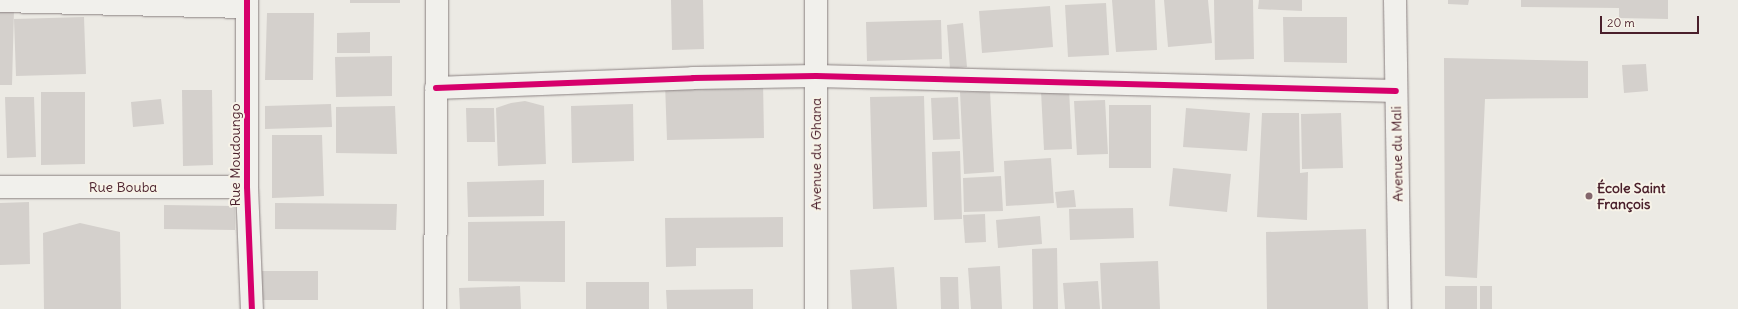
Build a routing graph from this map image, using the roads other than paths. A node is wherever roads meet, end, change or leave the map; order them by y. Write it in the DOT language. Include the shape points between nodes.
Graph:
graph roads {
  1 [pos="437,0"];
  2 [pos="816,0"];
  3 [pos="1395,0"];
  4 [pos="0,1"];
  5 [pos="247,3"];
  6 [pos="816,76"];
  7 [pos="436,88"];
  8 [pos="1396,91"];
  9 [pos="0,187"];
  10 [pos="247,187"];
  11 [pos="252,309"];
  12 [pos="435,309"];
  13 [pos="816,309"];
  14 [pos="1400,309"];
  1 -- 7 [label="street"];
  2 -- 6 [label="street, Avenue du Ghana"];
  3 -- 8 [label="street, Avenue du Mali"];
  4 -- 5 [label="street"];
  5 -- 10 [label="street, Rue Moudoungo"];
  6 -- 7 [label="street"];
  6 -- 8 [label="street"];
  6 -- 13 [label="street, Avenue du Ghana"];
  7 -- 12 [label="street"];
  8 -- 14 [label="street, Avenue du Mali"];
  9 -- 10 [label="street, Rue Bouba"];
  10 -- 11 [label="street, Rue Moudoungo"];
}
